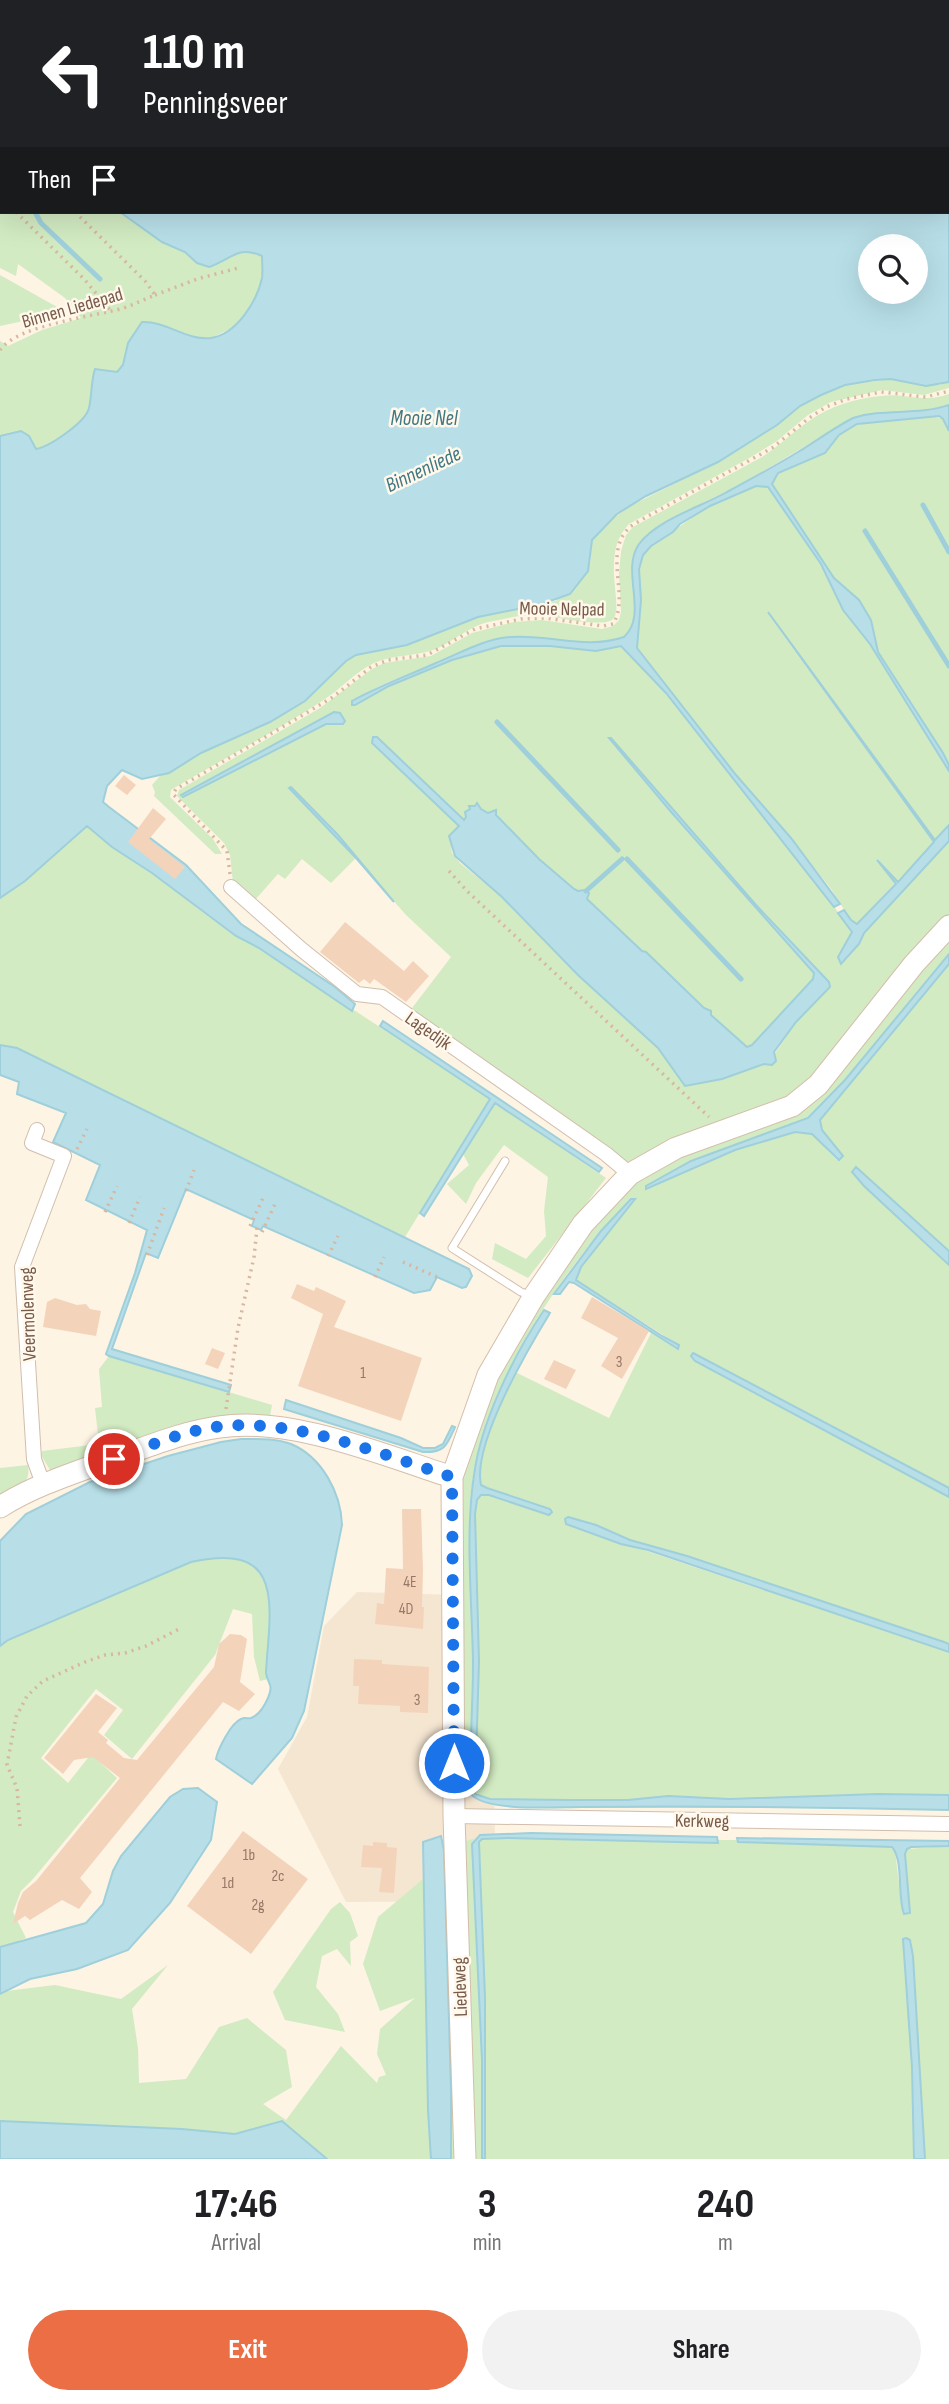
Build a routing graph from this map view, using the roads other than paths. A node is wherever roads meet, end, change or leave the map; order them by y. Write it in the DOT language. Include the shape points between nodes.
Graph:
graph roads {
  1 [pos="231,887"];
  2 [pos="949,926"];
  3 [pos="37,1130"];
  4 [pos="505,1161"];
  5 [pos="630,1174"];
  6 [pos="534,1296"];
  7 [pos="452,1477"];
  8 [pos="43,1484"];
  9 [pos="0,1507"];
  10 [pos="454,1816"];
  11 [pos="949,1824"];
  12 [pos="465,2159"];
  1 -- 5 [label="street, Lagedijk" via="357,995 382,997"];
  2 -- 5 [label="street" via="818,1085 792,1107 676,1148"];
  3 -- 8 [label="street, Veermolenweg" via="32,1143 64,1156 22,1268 34,1459"];
  4 -- 6 [label="lane" via="452,1248"];
  5 -- 6 [label="street" via="583,1224"];
  6 -- 7 [label="street" via="488,1375"];
  7 -- 8 [label="street" via="300,1430 247,1425 186,1433"];
  7 -- 10 [label="street, Liedeweg"];
  8 -- 9 [label="street"];
  10 -- 11 [label="street, Kerkweg"];
  10 -- 12 [label="street, Liedeweg"];
}
